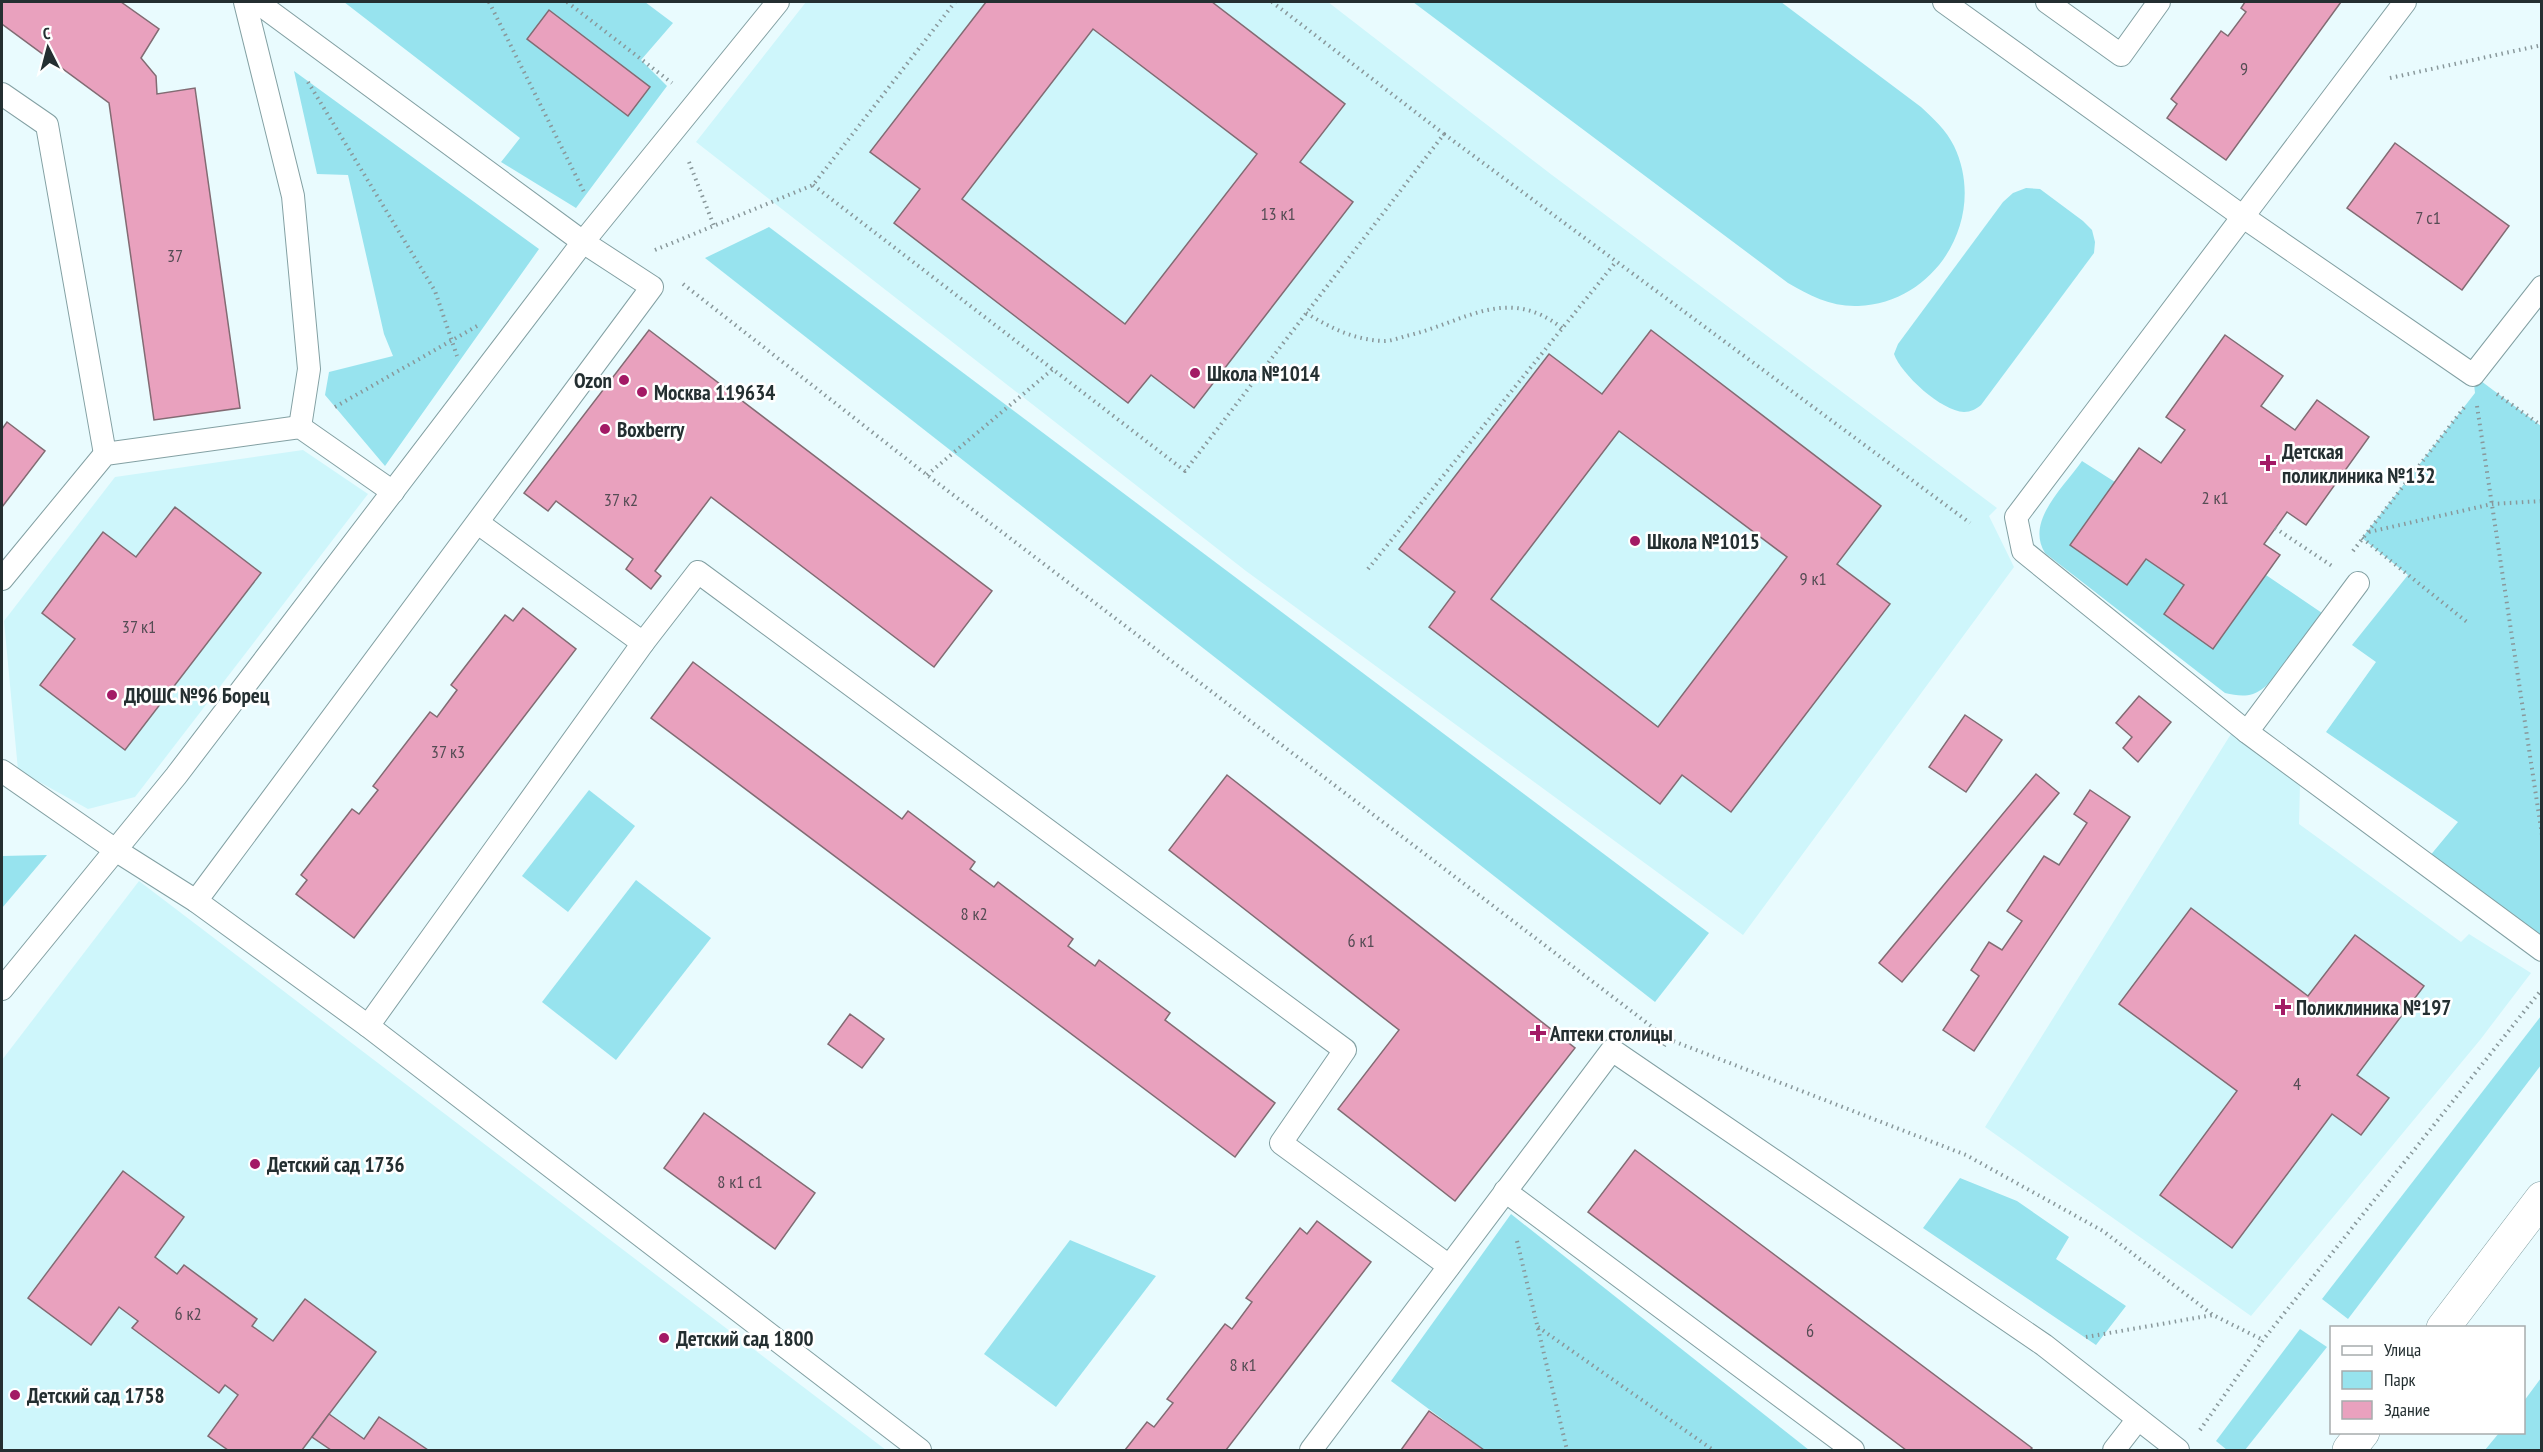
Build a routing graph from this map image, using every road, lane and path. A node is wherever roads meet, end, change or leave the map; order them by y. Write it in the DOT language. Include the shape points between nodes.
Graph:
graph roads {
  1 [pos="245,2"];
  2 [pos="257,2"];
  3 [pos="489,2"];
  4 [pos="567,2"];
  5 [pos="778,2"];
  6 [pos="955,2"];
  7 [pos="1272,2"];
  8 [pos="2047,2"];
  9 [pos="2159,2"];
  10 [pos="2405,2"];
  11 [pos="1948,3"];
  12 [pos="2541,45"];
  13 [pos="306,77"];
  14 [pos="2338,89"];
  15 [pos="2,94"];
  16 [pos="696,102"];
  17 [pos="676,128"];
  18 [pos="1444,134"];
  19 [pos="813,185"];
  20 [pos="2241,216"];
  21 [pos="599,222"];
  22 [pos="714,226"];
  23 [pos="583,242"];
  24 [pos="1615,263"];
  25 [pos="630,273"];
  26 [pos="674,276"];
  27 [pos="2541,286"];
  28 [pos="1306,313"];
  29 [pos="481,324"];
  30 [pos="1562,328"];
  31 [pos="452,341"];
  32 [pos="1053,369"];
  33 [pos="2473,375"];
  34 [pos="470,392"];
  35 [pos="2468,402"];
  36 [pos="2477,404"];
  37 [pos="2541,426"];
  38 [pos="300,427"];
  39 [pos="105,454"];
  40 [pos="927,475"];
  41 [pos="393,492"];
  42 [pos="2541,501"];
  43 [pos="2492,504"];
  44 [pos="478,523"];
  45 [pos="1970,524"];
  46 [pos="2275,528"];
  47 [pos="2368,532"];
  48 [pos="1368,568"];
  49 [pos="2,579"];
  50 [pos="2358,583"];
  51 [pos="2467,622"];
  52 [pos="643,644"];
  53 [pos="2247,732"];
  54 [pos="2,771"];
  55 [pos="2541,835"];
  56 [pos="117,851"];
  57 [pos="196,901"];
  58 [pos="2541,950"];
  59 [pos="2,989"];
  60 [pos="2541,989"];
  61 [pos="368,1026"];
  62 [pos="1668,1039"];
  63 [pos="1646,1073"];
  64 [pos="1505,1191"];
  65 [pos="2541,1198"];
  66 [pos="1449,1266"];
  67 [pos="2213,1315"];
  68 [pos="1538,1326"];
  69 [pos="2445,1326"];
  70 [pos="2263,1340"];
  71 [pos="2044,1345"];
  72 [pos="2138,1419"];
  73 [pos="2198,1432"];
  74 [pos="2361,1434"];
  75 [pos="920,1450"];
  76 [pos="1311,1450"];
  77 [pos="1568,1450"];
  78 [pos="1713,1450"];
  79 [pos="1853,1450"];
  80 [pos="2114,1450"];
  81 [pos="2178,1450"];
  82 [pos="2349,1450"];
  1 -- 38 [label="lane" via="293,196 309,369"];
  2 -- 23 [label="lane"];
  3 -- 21 [label="path"];
  4 -- 16 [label="path"];
  5 -- 16 [label="lane"];
  6 -- 19 [label="path"];
  7 -- 18 [label="path"];
  8 -- 9 [label="lane" via="2121,55"];
  10 -- 14 [label="lane"];
  11 -- 20 [label="lane"];
  12 -- 14 [label="path"];
  13 -- 31 [label="path" via="435,291"];
  14 -- 20 [label="lane"];
  15 -- 39 [label="lane" via="46,125"];
  16 -- 17 [label="lane"];
  17 -- 21 [label="lane"];
  17 -- 22 [label="path"];
  18 -- 24 [label="path"];
  18 -- 28 [label="path"];
  19 -- 22 [label="path"];
  19 -- 32 [label="path"];
  20 -- 33 [label="lane"];
  20 -- 53 [label="lane" via="2016,517 2023,551"];
  21 -- 23 [label="lane"];
  22 -- 25 [label="path" via="646,254"];
  23 -- 25 [label="lane"];
  23 -- 34 [label="lane"];
  24 -- 30 [label="path"];
  24 -- 45 [label="path"];
  25 -- 44 [label="lane" via="652,287"];
  26 -- 40 [label="path"];
  27 -- 33 [label="lane"];
  28 -- 30 [label="path" via="1329,328 1356,338 1386,341 1497,307 1524,307 1546,315"];
  28 -- 32 [label="path" via="1185,471"];
  29 -- 31 [label="path"];
  30 -- 48 [label="path"];
  31 -- 34 [label="path"];
  31 -- 38 [label="path"];
  32 -- 40 [label="path"];
  33 -- 37 [label="path"];
  34 -- 41 [label="lane"];
  35 -- 47 [label="path"];
  36 -- 43 [label="path"];
  38 -- 39 [label="lane"];
  38 -- 41 [label="lane"];
  39 -- 49 [label="lane"];
  40 -- 62 [label="path"];
  41 -- 56 [label="lane"];
  42 -- 43 [label="path"];
  43 -- 47 [label="path"];
  43 -- 55 [label="path"];
  44 -- 52 [label="lane"];
  44 -- 57 [label="lane"];
  46 -- 50 [label="path"];
  47 -- 51 [label="path" via="2362,538"];
  50 -- 53 [label="lane"];
  52 -- 61 [label="lane"];
  52 -- 66 [label="lane" via="698,572 1345,1050 1281,1143"];
  53 -- 58 [label="lane"];
  54 -- 56 [label="lane"];
  56 -- 57 [label="lane"];
  56 -- 59 [label="lane"];
  57 -- 61 [label="lane"];
  60 -- 70 [label="path"];
  61 -- 75 [label="lane"];
  62 -- 63 [label="path"];
  62 -- 67 [label="path" via="1966,1155 2103,1231"];
  63 -- 64 [label="lane" via="1612,1050"];
  63 -- 71 [label="lane"];
  64 -- 66 [label="lane"];
  64 -- 68 [label="path"];
  64 -- 79 [label="lane"];
  65 -- 69 [label="street"];
  66 -- 76 [label="lane"];
  67 -- 70 [label="path"];
  67 -- 71 [label="path"];
  68 -- 77 [label="path"];
  68 -- 78 [label="path"];
  70 -- 73 [label="path"];
  71 -- 72 [label="lane"];
  72 -- 80 [label="lane"];
  72 -- 81 [label="lane"];
  74 -- 82 [label="street"];
}
